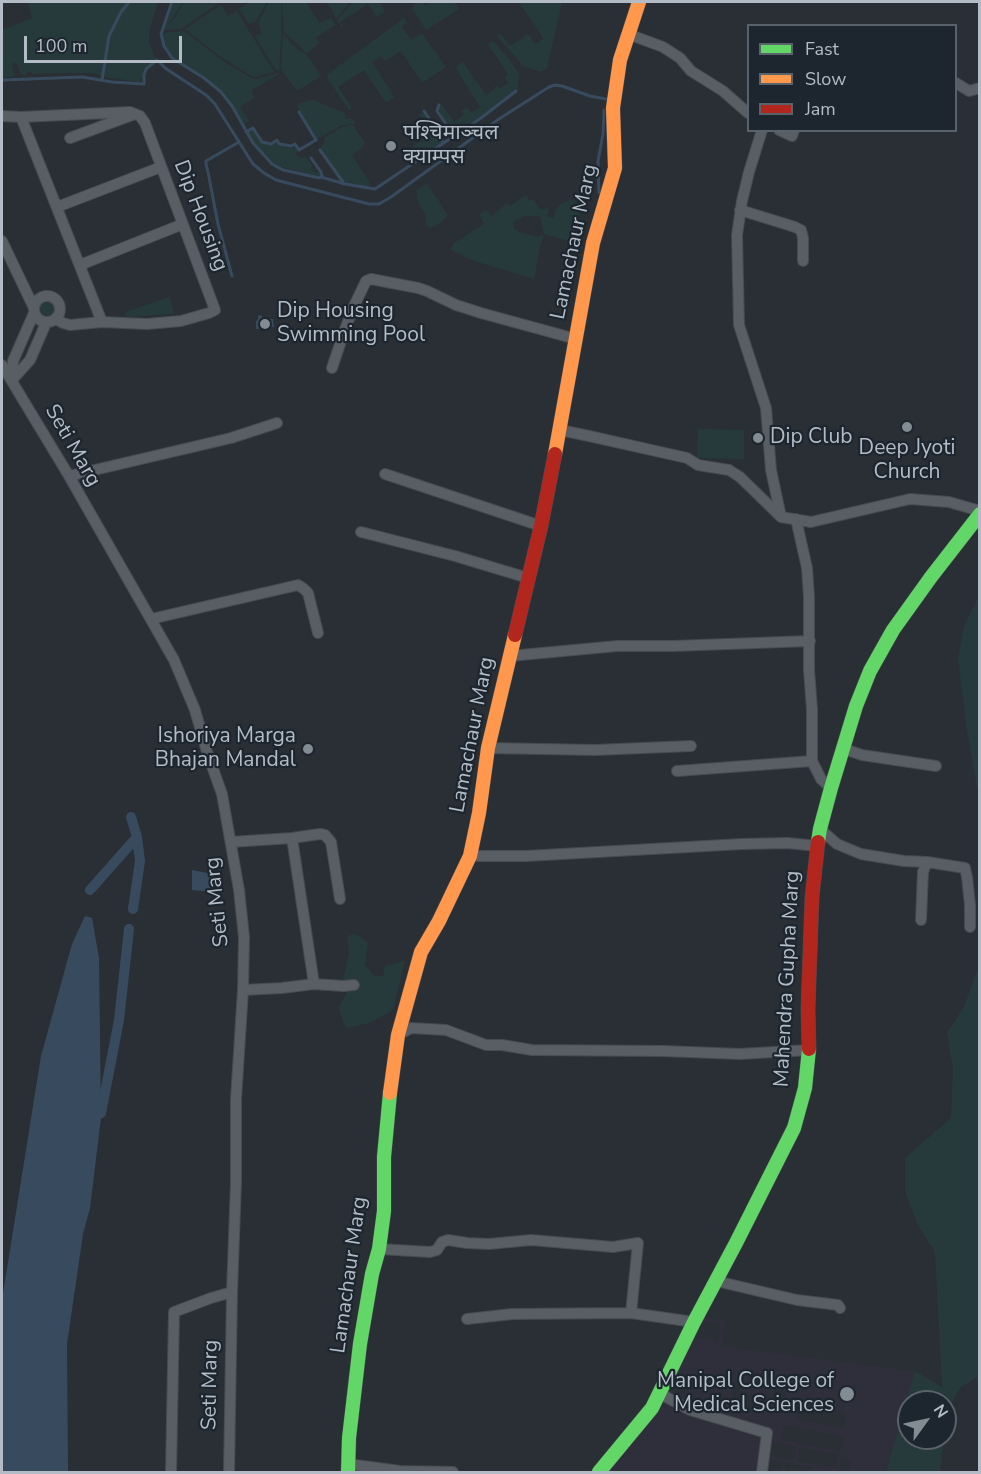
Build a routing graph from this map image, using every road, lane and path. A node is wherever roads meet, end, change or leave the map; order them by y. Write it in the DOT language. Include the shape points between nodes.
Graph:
graph roads {
  1 [pos="639,2"];
  2 [pos="628,34"];
  3 [pos="957,84"];
  4 [pos="980,88"];
  5 [pos="747,112"];
  6 [pos="136,113"];
  7 [pos="2,116"];
  8 [pos="21,117"];
  9 [pos="761,132"];
  10 [pos="70,138"];
  11 [pos="161,167"];
  12 [pos="57,207"];
  13 [pos="740,210"];
  14 [pos="183,224"];
  15 [pos="2,241"];
  16 [pos="802,261"];
  17 [pos="80,265"];
  18 [pos="34,310"];
  19 [pos="51,321"];
  20 [pos="102,322"];
  21 [pos="576,339"];
  22 [pos="2,365"];
  23 [pos="332,368"];
  24 [pos="12,380"];
  25 [pos="278,423"];
  26 [pos="560,430"];
  27 [pos="385,474"];
  28 [pos="69,476"];
  29 [pos="980,513"];
  30 [pos="781,517"];
  31 [pos="796,519"];
  32 [pos="541,526"];
  33 [pos="361,532"];
  34 [pos="528,578"];
  35 [pos="151,619"];
  36 [pos="318,633"];
  37 [pos="810,641"];
  38 [pos="510,656"];
  39 [pos="691,746"];
  40 [pos="488,748"];
  41 [pos="844,749"];
  42 [pos="812,761"];
  43 [pos="936,766"];
  44 [pos="677,771"];
  45 [pos="831,788"];
  46 [pos="820,829"];
  47 [pos="292,838"];
  48 [pos="231,842"];
  49 [pos="818,846"];
  50 [pos="470,856"];
  51 [pos="927,862"];
  52 [pos="340,899"];
  53 [pos="921,920"];
  54 [pos="970,927"];
  55 [pos="314,984"];
  56 [pos="354,985"];
  57 [pos="243,990"];
  58 [pos="398,1035"];
  59 [pos="809,1050"];
  60 [pos="379,1249"];
  61 [pos="716,1281"];
  62 [pos="232,1292"];
  63 [pos="840,1308"];
  64 [pos="631,1313"];
  65 [pos="467,1319"];
  66 [pos="694,1322"];
  67 [pos="659,1393"];
  68 [pos="348,1468"];
  69 [pos="453,1472"];
  70 [pos="171,1473"];
  71 [pos="229,1473"];
  72 [pos="599,1473"];
  73 [pos="762,1473"];
  1 -- 2 [label="main road, Lamachaur Marg"];
  2 -- 5 [label="street" via="680,58 691,71 723,90"];
  2 -- 21 [label="main road, Lamachaur Marg" via="613,101 615,168 593,243"];
  3 -- 4 [label="street" via="969,91"];
  6 -- 8 [label="street"];
  6 -- 10 [label="street"];
  6 -- 11 [label="street, Dip Housing" via="145,123"];
  7 -- 8 [label="street"];
  8 -- 12 [label="street"];
  9 -- 13 [label="street"];
  11 -- 12 [label="street"];
  11 -- 14 [label="street, Dip Housing"];
  12 -- 17 [label="street"];
  13 -- 16 [label="street" via="801,230"];
  13 -- 30 [label="street" via="739,325 765,408 771,470"];
  14 -- 17 [label="street"];
  14 -- 20 [label="street, Dip Housing" via="215,310 181,321"];
  15 -- 18 [label="street"];
  17 -- 20 [label="street"];
  18 -- 19 [label="street" via="39,320"];
  18 -- 19 [label="street" via="37,300 53,297 60,306 59,314"];
  18 -- 24 [label="street" via="13,361"];
  19 -- 20 [label="street, Dip Housing" via="70,325"];
  19 -- 24 [label="street" via="30,360"];
  21 -- 23 [label="street" via="456,305 418,288 371,279 366,281 354,306"];
  21 -- 26 [label="main road, Lamachaur Marg"];
  22 -- 24 [label="street, Seti Marg"];
  24 -- 28 [label="street, Seti Marg"];
  25 -- 28 [label="street"];
  26 -- 30 [label="street" via="729,470"];
  26 -- 32 [label="main road, Lamachaur Marg"];
  27 -- 32 [label="street"];
  28 -- 35 [label="street, Seti Marg"];
  29 -- 31 [label="street" via="949,502 910,500 811,522"];
  29 -- 41 [label="main road, Mahendra Gupha Marg" via="887,640 856,706"];
  30 -- 31 [label="street"];
  31 -- 37 [label="street" via="807,568"];
  32 -- 34 [label="main road, Lamachaur Marg"];
  33 -- 34 [label="street"];
  34 -- 38 [label="main road, Lamachaur Marg"];
  35 -- 36 [label="street" via="298,585 308,593"];
  35 -- 48 [label="street, Seti Marg" via="195,710 222,794"];
  37 -- 38 [label="street" via="617,646"];
  37 -- 42 [label="street"];
  38 -- 40 [label="main road, Lamachaur Marg"];
  39 -- 40 [label="street" via="595,750"];
  40 -- 50 [label="main road, Lamachaur Marg"];
  41 -- 43 [label="street"];
  41 -- 45 [label="main road, Mahendra Gupha Marg"];
  42 -- 44 [label="street"];
  42 -- 45 [label="street"];
  45 -- 46 [label="main road, Mahendra Gupha Marg"];
  46 -- 49 [label="main road, Mahendra Gupha Marg"];
  46 -- 51 [label="street" via="837,844 861,854"];
  47 -- 48 [label="street"];
  47 -- 52 [label="street" via="326,835"];
  47 -- 55 [label="street"];
  48 -- 57 [label="street, Seti Marg" via="244,938"];
  49 -- 50 [label="street" via="741,844"];
  49 -- 59 [label="main road, Mahendra Gupha Marg" via="812,897"];
  50 -- 58 [label="main road, Lamachaur Marg" via="421,952"];
  51 -- 53 [label="street"];
  51 -- 54 [label="street" via="965,868"];
  55 -- 56 [label="street"];
  55 -- 57 [label="street"];
  57 -- 62 [label="street, Seti Marg" via="236,1099"];
  58 -- 59 [label="street" via="411,1029 446,1030 486,1045 532,1050 740,1054"];
  58 -- 60 [label="main road, Lamachaur Marg" via="384,1157"];
  59 -- 61 [label="main road, Mahendra Gupha Marg" via="805,1088 794,1128"];
  60 -- 64 [label="street" via="430,1252 448,1240 489,1244 531,1240 638,1244"];
  60 -- 68 [label="main road, Lamachaur Marg" via="360,1344"];
  61 -- 63 [label="street"];
  61 -- 66 [label="main road, Mahendra Gupha Marg"];
  62 -- 70 [label="street" via="174,1312"];
  62 -- 71 [label="street, Seti Marg"];
  64 -- 65 [label="street" via="512,1314"];
  64 -- 66 [label="street"];
  66 -- 67 [label="main road, Mahendra Gupha Marg"];
  67 -- 72 [label="main road, Mahendra Gupha Marg"];
  67 -- 73 [label="street" via="690,1410 767,1433"];
  68 -- 69 [label="street"];
}
